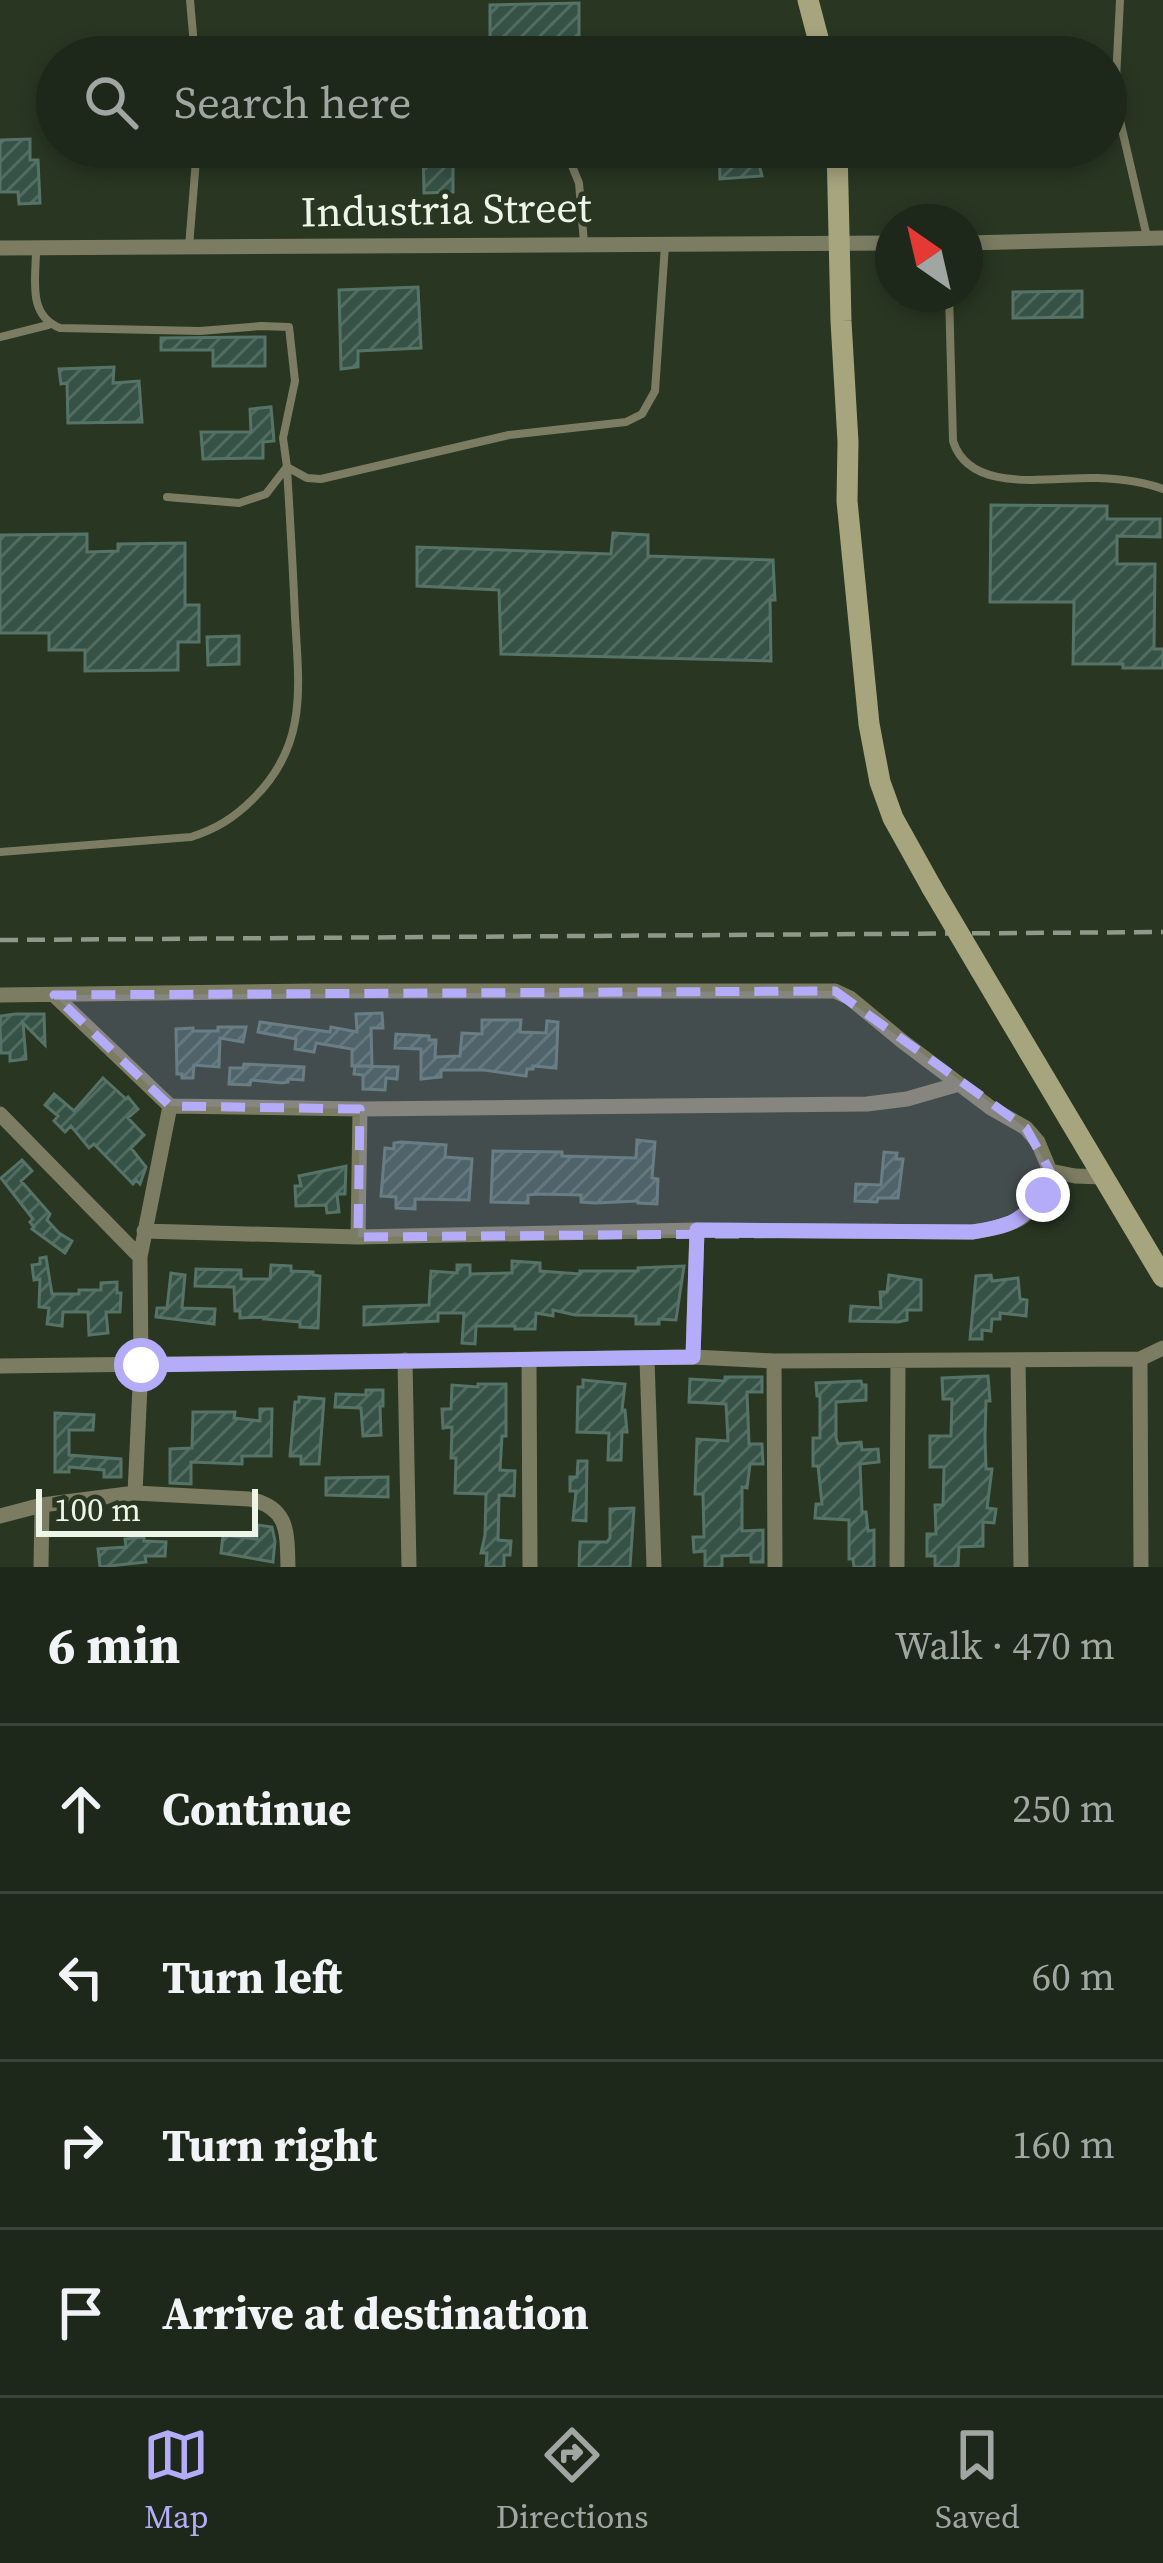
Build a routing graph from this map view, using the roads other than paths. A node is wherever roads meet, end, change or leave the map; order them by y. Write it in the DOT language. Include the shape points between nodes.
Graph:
graph roads {
  1 [pos="190,0"];
  2 [pos="808,0"];
  3 [pos="1120,0"];
  4 [pos="193,36"];
  5 [pos="817,36"];
  6 [pos="1118,36"];
  7 [pos="1127,140"];
  8 [pos="195,168"];
  9 [pos="573,168"];
  10 [pos="837,168"];
  11 [pos="1155,238"];
  12 [pos="839,242"];
  13 [pos="584,243"];
  14 [pos="875,243"];
  15 [pos="983,243"];
  16 [pos="665,244"];
  17 [pos="0,248"];
  18 [pos="189,249"];
  19 [pos="37,250"];
  20 [pos="949,312"];
  21 [pos="49,324"];
  22 [pos="0,337"];
  23 [pos="287,467"];
  24 [pos="1163,489"];
  25 [pos="167,497"];
  26 [pos="0,852"];
  27 [pos="0,995"];
  28 [pos="54,995"];
  29 [pos="959,1084"];
  30 [pos="170,1106"];
  31 [pos="360,1109"];
  32 [pos="0,1114"];
  33 [pos="1050,1171"];
  34 [pos="1103,1177"];
  35 [pos="697,1230"];
  36 [pos="144,1232"];
  37 [pos="358,1237"];
  38 [pos="140,1257"];
  39 [pos="1163,1277"];
  40 [pos="1163,1348"];
  41 [pos="693,1357"];
  42 [pos="647,1359"];
  43 [pos="1139,1359"];
  44 [pos="405,1360"];
  45 [pos="529,1360"];
  46 [pos="1018,1360"];
  47 [pos="774,1361"];
  48 [pos="898,1361"];
  49 [pos="0,1363"];
  50 [pos="141,1365"];
  51 [pos="135,1493"];
  52 [pos="42,1505"];
  53 [pos="0,1516"];
  54 [pos="41,1567"];
  55 [pos="288,1567"];
  56 [pos="409,1567"];
  57 [pos="530,1567"];
  58 [pos="654,1567"];
  59 [pos="775,1567"];
  60 [pos="897,1567"];
  61 [pos="1021,1567"];
  62 [pos="1141,1567"];
  1 -- 4 [label="lane"];
  2 -- 5 [label="street"];
  3 -- 6 [label="lane"];
  7 -- 11 [label="lane"];
  8 -- 18 [label="lane"];
  9 -- 13 [label="lane"];
  10 -- 12 [label="street"];
  11 -- 15 [label="street"];
  12 -- 14 [label="street, Industria Street"];
  12 -- 16 [label="street, Industria Street"];
  12 -- 34 [label="street, bridge" via="847,501 869,724 885,799"];
  13 -- 16 [label="street, Industria Street"];
  13 -- 18 [label="street, Industria Street"];
  16 -- 23 [label="lane" via="655,391 641,414 334,477 307,478"];
  17 -- 19 [label="street, Industria Street"];
  18 -- 19 [label="street, Industria Street"];
  19 -- 21 [label="lane" via="36,306"];
  20 -- 24 [label="lane" via="953,441 962,461 999,478 1131,480"];
  21 -- 22 [label="lane"];
  21 -- 23 [label="lane" via="289,327 295,381 283,438"];
  23 -- 25 [label="lane" via="266,494 239,503"];
  23 -- 26 [label="lane" via="299,686 297,725 272,781 233,818 191,837"];
  27 -- 28 [label="street"];
  28 -- 29 [label="street" via="835,991"];
  28 -- 30 [label="street"];
  29 -- 31 [label="street" via="867,1104"];
  29 -- 33 [label="street" via="1032,1134"];
  30 -- 31 [label="street"];
  30 -- 36 [label="street"];
  31 -- 37 [label="street"];
  32 -- 38 [label="street"];
  33 -- 34 [label="street"];
  33 -- 35 [label="street" via="1026,1215 997,1228"];
  34 -- 39 [label="street"];
  35 -- 37 [label="street"];
  35 -- 41 [label="street"];
  36 -- 37 [label="street"];
  36 -- 38 [label="street"];
  38 -- 50 [label="street"];
  40 -- 43 [label="street"];
  41 -- 42 [label="street"];
  41 -- 47 [label="street"];
  42 -- 45 [label="street"];
  42 -- 58 [label="street"];
  43 -- 46 [label="street"];
  43 -- 62 [label="street"];
  44 -- 45 [label="street"];
  44 -- 50 [label="street"];
  44 -- 56 [label="street"];
  45 -- 57 [label="street"];
  46 -- 48 [label="street"];
  46 -- 61 [label="street"];
  47 -- 48 [label="street"];
  47 -- 59 [label="street"];
  48 -- 60 [label="street"];
  49 -- 50 [label="street"];
  50 -- 51 [label="street"];
  51 -- 52 [label="street"];
  51 -- 55 [label="street" via="266,1502 284,1525"];
  52 -- 53 [label="street"];
  52 -- 54 [label="street"];
}
